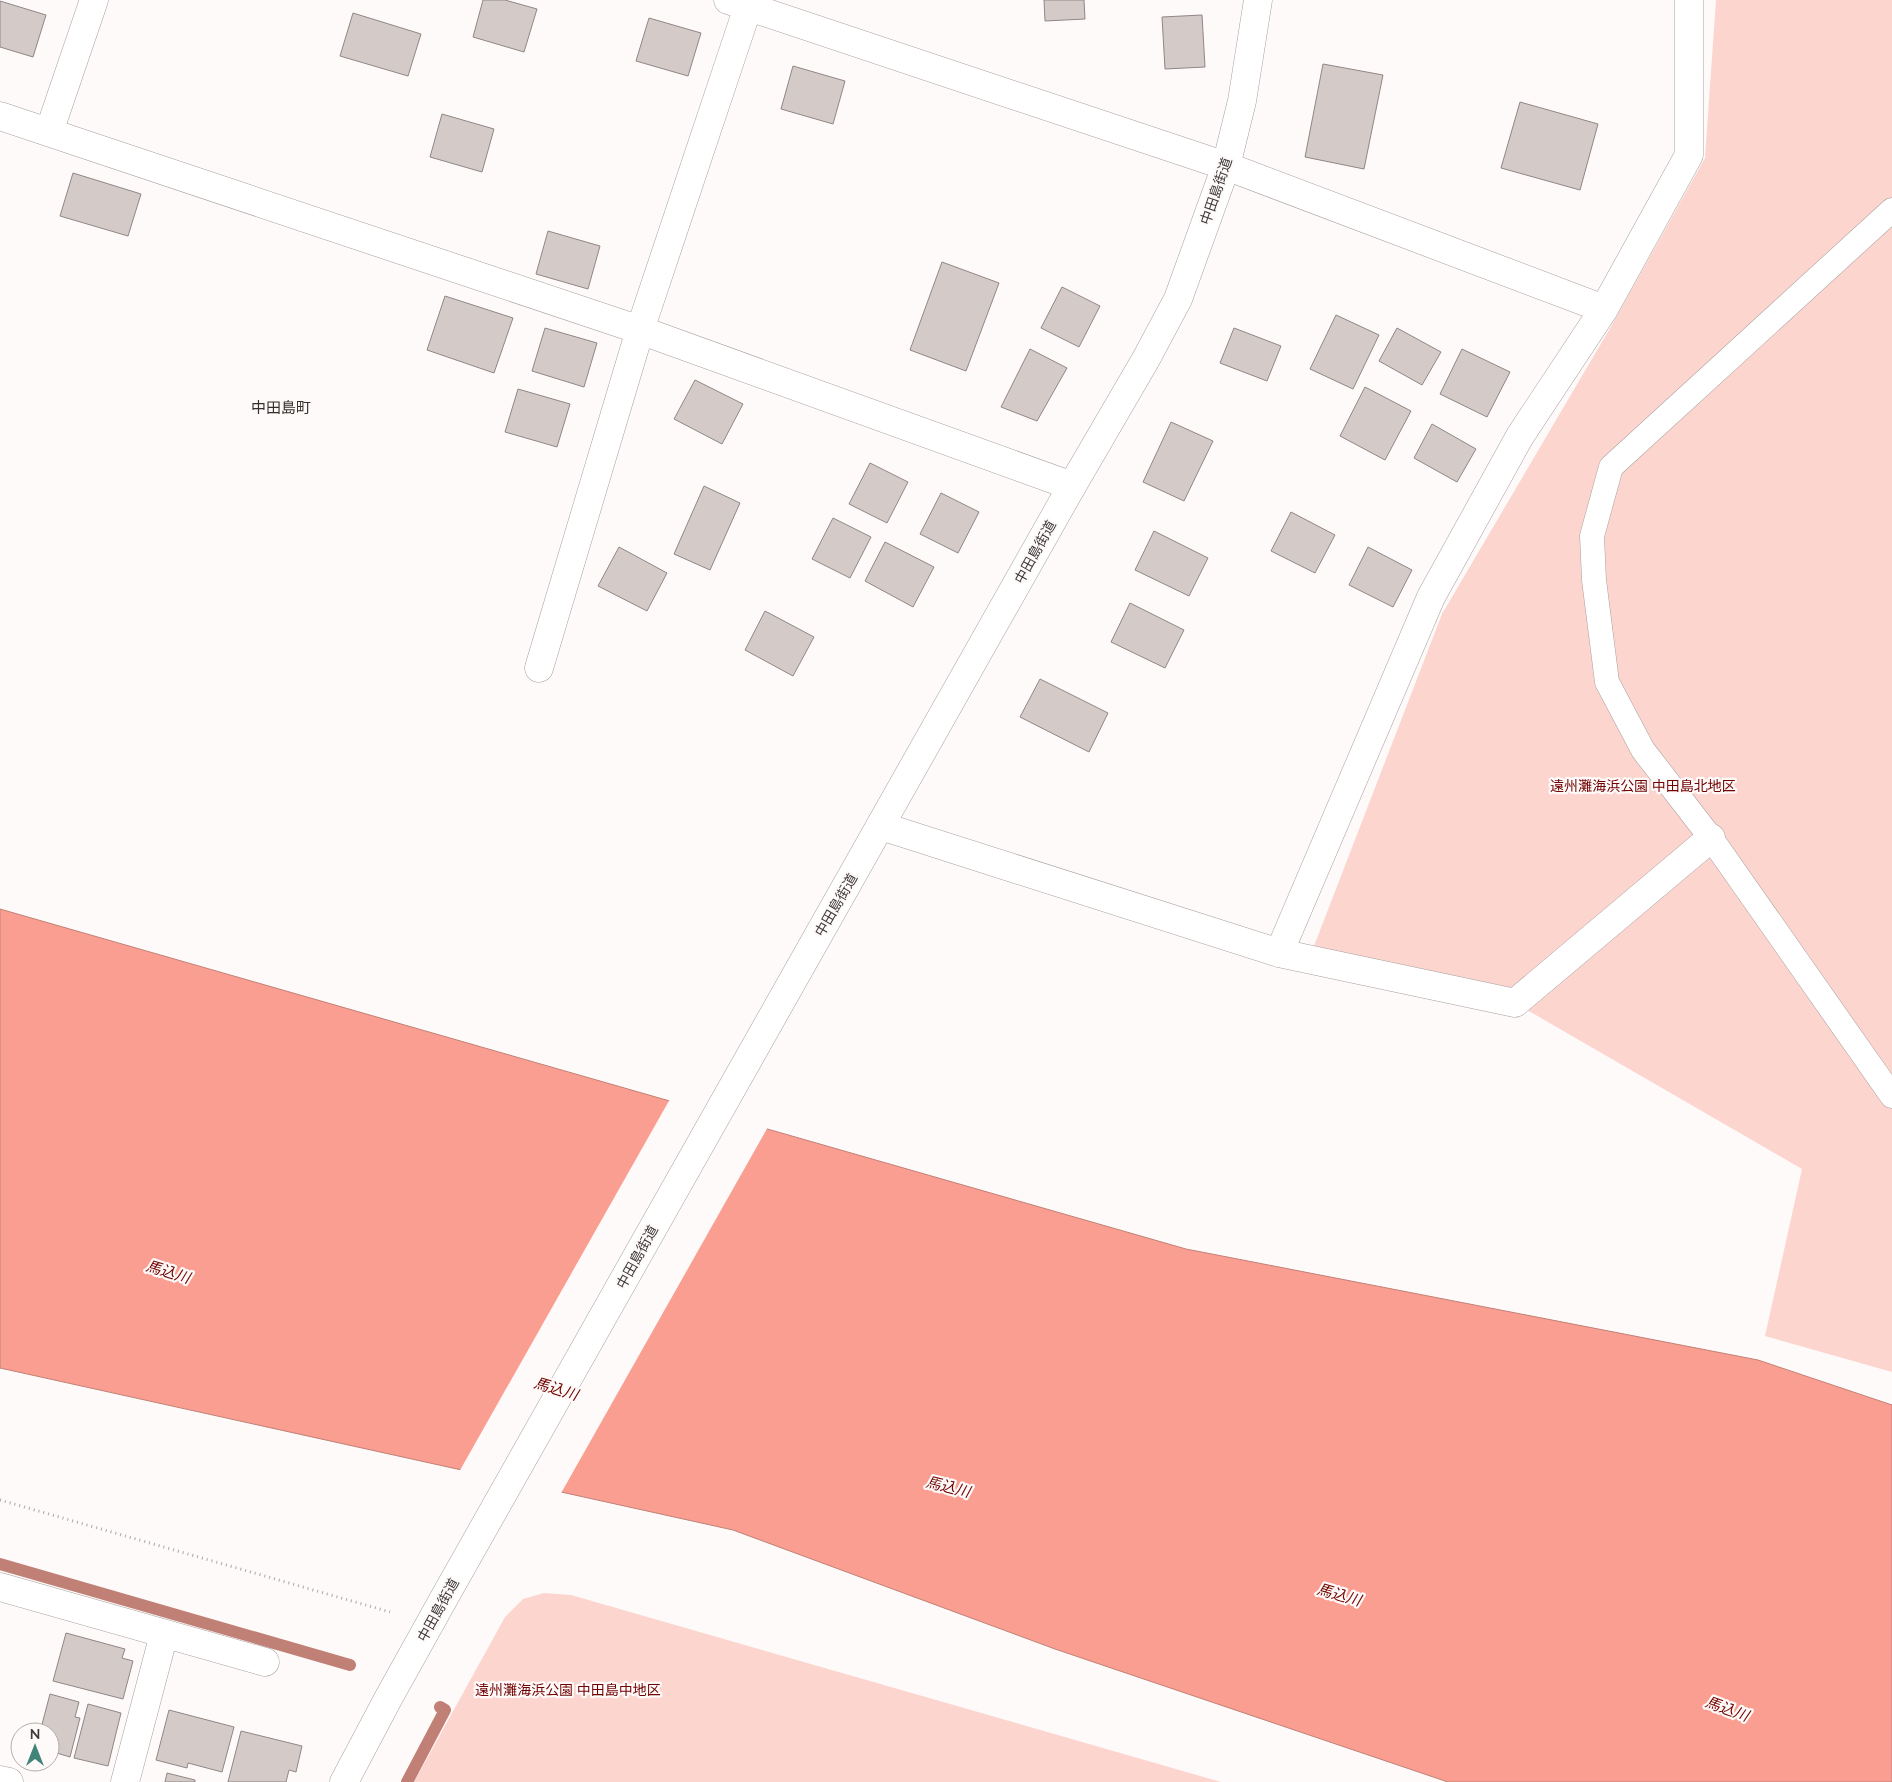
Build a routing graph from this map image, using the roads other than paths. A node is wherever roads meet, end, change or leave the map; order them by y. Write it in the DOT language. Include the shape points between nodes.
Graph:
graph roads {
  1 [pos="94,0"];
  2 [pos="1258,0"];
  3 [pos="1689,0"];
  4 [pos="738,4"];
  5 [pos="0,116"];
  6 [pos="49,132"];
  7 [pos="1226,166"];
  8 [pos="1892,210"];
  9 [pos="1604,309"];
  10 [pos="640,330"];
  11 [pos="1072,486"];
  12 [pos="539,668"];
  13 [pos="881,826"];
  14 [pos="1711,838"];
  15 [pos="1279,953"];
  16 [pos="1892,1096"];
  17 [pos="0,1587"];
  18 [pos="164,1634"];
  19 [pos="265,1662"];
  20 [pos="0,1780"];
  21 [pos="9,1782"];
  22 [pos="125,1782"];
  23 [pos="344,1782"];
  1 -- 6 [label="street"];
  2 -- 7 [label="street, 中田島街道" via="1242,101"];
  3 -- 9 [label="street" via="1689,155"];
  4 -- 7 [label="street"];
  4 -- 10 [label="street"];
  5 -- 6 [label="street"];
  6 -- 10 [label="street"];
  7 -- 9 [label="street"];
  7 -- 11 [label="street, 中田島街道" via="1178,299"];
  8 -- 14 [label="lane" via="1611,466 1592,536 1594,580 1607,682 1643,750"];
  9 -- 15 [label="street" via="1520,436 1431,597"];
  10 -- 11 [label="street"];
  10 -- 12 [label="street"];
  11 -- 13 [label="street, 中田島街道"];
  13 -- 15 [label="street"];
  13 -- 23 [label="street, 中田島街道" via="448,1591"];
  14 -- 15 [label="street" via="1515,1003"];
  14 -- 16 [label="lane"];
  17 -- 18 [label="street"];
  18 -- 19 [label="street"];
  18 -- 22 [label="street"];
  20 -- 21 [label="street"];
}
